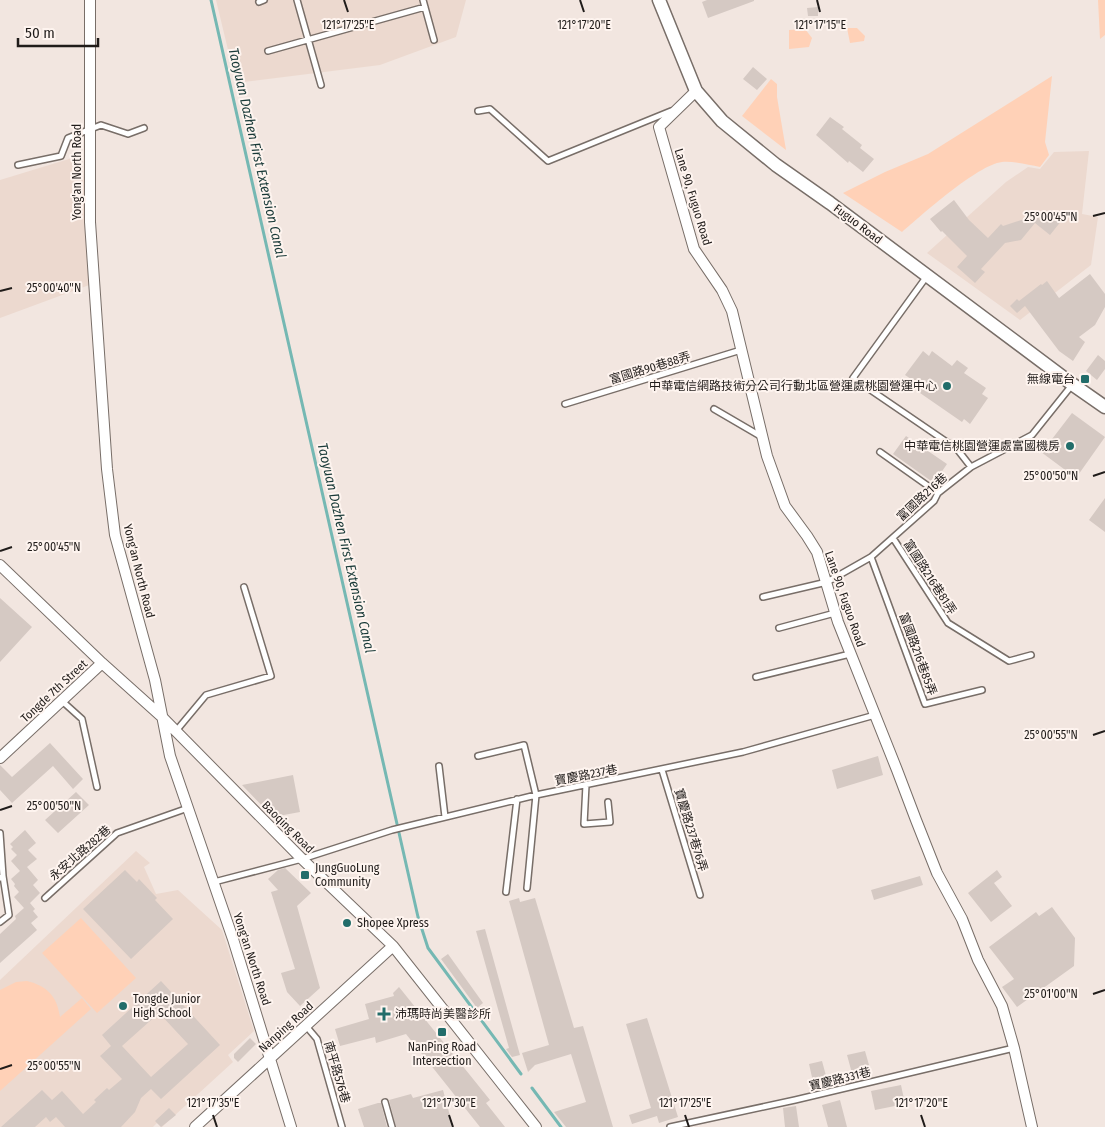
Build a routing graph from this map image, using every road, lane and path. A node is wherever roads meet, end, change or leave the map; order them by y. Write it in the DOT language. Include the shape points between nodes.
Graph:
graph roads {
  1 [pos="90,0"];
  2 [pos="297,0"];
  3 [pos="423,0"];
  4 [pos="659,0"];
  5 [pos="425,7"];
  6 [pos="308,39"];
  7 [pos="434,40"];
  8 [pos="268,51"];
  9 [pos="321,85"];
  10 [pos="696,91"];
  11 [pos="679,108"];
  12 [pos="478,111"];
  13 [pos="144,128"];
  14 [pos="90,129"];
  15 [pos="18,165"];
  16 [pos="927,276"];
  17 [pos="740,350"];
  18 [pos="1072,384"];
  19 [pos="565,404"];
  20 [pos="1104,405"];
  21 [pos="714,409"];
  22 [pos="762,437"];
  23 [pos="880,452"];
  24 [pos="971,467"];
  25 [pos="938,492"];
  26 [pos="892,538"];
  27 [pos="871,557"];
  28 [pos="0,565"];
  29 [pos="827,582"];
  30 [pos="244,587"];
  31 [pos="763,597"];
  32 [pos="836,613"];
  33 [pos="779,628"];
  34 [pos="851,654"];
  35 [pos="1031,655"];
  36 [pos="102,663"];
  37 [pos="756,677"];
  38 [pos="982,690"];
  39 [pos="62,701"];
  40 [pos="876,715"];
  41 [pos="161,716"];
  42 [pos="175,731"];
  43 [pos="478,756"];
  44 [pos="0,758"];
  45 [pos="438,766"];
  46 [pos="662,770"];
  47 [pos="586,785"];
  48 [pos="97,787"];
  49 [pos="536,795"];
  50 [pos="517,799"];
  51 [pos="608,802"];
  52 [pos="188,808"];
  53 [pos="445,817"];
  54 [pos="0,833"];
  55 [pos="302,859"];
  56 [pos="2,877"];
  57 [pos="214,882"];
  58 [pos="527,888"];
  59 [pos="506,892"];
  60 [pos="700,895"];
  61 [pos="45,898"];
  62 [pos="0,922"];
  63 [pos="393,946"];
  64 [pos="306,1026"];
  65 [pos="1014,1048"];
  66 [pos="270,1058"];
  67 [pos="385,1102"];
  68 [pos="195,1127"];
  69 [pos="291,1127"];
  70 [pos="342,1127"];
  71 [pos="392,1127"];
  72 [pos="536,1127"];
  73 [pos="670,1127"];
  74 [pos="1032,1127"];
  1 -- 14 [label="street, Yong'an North Road"];
  2 -- 6 [label="lane"];
  3 -- 5 [label="lane"];
  4 -- 10 [label="street, Fuguo Road"];
  5 -- 6 [label="lane"];
  5 -- 7 [label="lane"];
  6 -- 8 [label="lane"];
  6 -- 9 [label="lane"];
  10 -- 11 [label="street, Lane 90, Fuguo Road"];
  10 -- 16 [label="street, Fuguo Road" via="722,121 776,165"];
  11 -- 12 [label="lane" via="548,161 490,108"];
  11 -- 17 [label="street, Lane 90, Fuguo Road" via="659,127 694,249 732,311"];
  13 -- 14 [label="lane" via="128,134 101,125"];
  14 -- 15 [label="lane" via="68,138 61,156"];
  14 -- 41 [label="street, Yong'an North Road" via="90,222 109,488 115,535 155,680"];
  16 -- 18 [label="street, Fuguo Road"];
  16 -- 24 [label="lane" via="853,378 957,449"];
  17 -- 19 [label="lane, 富國路90巷88弄"];
  17 -- 22 [label="street, Lane 90, Fuguo Road"];
  18 -- 20 [label="street, Fuguo Road"];
  18 -- 24 [label="lane, 富國路216巷" via="1032,435"];
  21 -- 22 [label="lane"];
  22 -- 29 [label="street, Lane 90, Fuguo Road" via="785,506 817,552"];
  23 -- 25 [label="lane"];
  24 -- 25 [label="lane, 富國路216巷"];
  25 -- 26 [label="lane, 富國路216巷" via="934,501"];
  26 -- 27 [label="lane, 富國路216巷"];
  26 -- 35 [label="lane, 富國路216巷81弄" via="948,624 1008,662"];
  27 -- 29 [label="lane, 富國路216巷"];
  27 -- 38 [label="lane, 富國路216巷85弄" via="925,704"];
  28 -- 36 [label="street, Baoqing Road"];
  29 -- 31 [label="lane, 富國路216巷"];
  29 -- 32 [label="street, Lane 90, Fuguo Road"];
  30 -- 42 [label="lane" via="271,676 206,695"];
  32 -- 33 [label="lane"];
  32 -- 34 [label="street, Lane 90, Fuguo Road"];
  34 -- 37 [label="lane"];
  34 -- 40 [label="street, Lane 90, Fuguo Road"];
  36 -- 39 [label="street, Tongde 7th Street"];
  36 -- 41 [label="street, Baoqing Road"];
  39 -- 44 [label="street, Tongde 7th Street"];
  39 -- 48 [label="lane" via="82,720"];
  40 -- 46 [label="lane, 寶慶路237巷" via="743,752"];
  40 -- 65 [label="street, Lane 90, Fuguo Road" via="937,872 1002,1006"];
  41 -- 42 [label="street, Baoqing Road"];
  41 -- 52 [label="street, Yong'an North Road" via="170,756"];
  42 -- 55 [label="street, Baoqing Road"];
  43 -- 49 [label="lane" via="524,745"];
  45 -- 53 [label="lane"];
  46 -- 47 [label="lane, 寶慶路237巷"];
  46 -- 60 [label="lane, 寶慶路237巷76弄"];
  47 -- 49 [label="lane, 寶慶路237巷"];
  47 -- 51 [label="lane" via="584,824 610,822"];
  49 -- 50 [label="lane, 寶慶路237巷"];
  49 -- 58 [label="lane"];
  50 -- 53 [label="lane, 寶慶路237巷"];
  50 -- 59 [label="lane"];
  52 -- 57 [label="street, Yong'an North Road"];
  52 -- 61 [label="lane, 永安北路282巷" via="117,833"];
  53 -- 55 [label="lane, 寶慶路237巷"];
  54 -- 56 [label="lane"];
  55 -- 57 [label="lane, 寶慶路237巷"];
  55 -- 63 [label="street, Baoqing Road"];
  56 -- 62 [label="lane" via="9,914"];
  57 -- 66 [label="street, Yong'an North Road"];
  63 -- 64 [label="street, Nanping Road"];
  63 -- 72 [label="street, Baoqing Road"];
  64 -- 66 [label="street, Nanping Road"];
  64 -- 70 [label="lane, 南平路576巷" via="317,1039"];
  65 -- 73 [label="lane, 寶慶路331巷"];
  65 -- 74 [label="street, Lane 90, Fuguo Road"];
  66 -- 68 [label="street, Nanping Road"];
  66 -- 69 [label="street, Yong'an North Road"];
  67 -- 71 [label="lane"];
}
